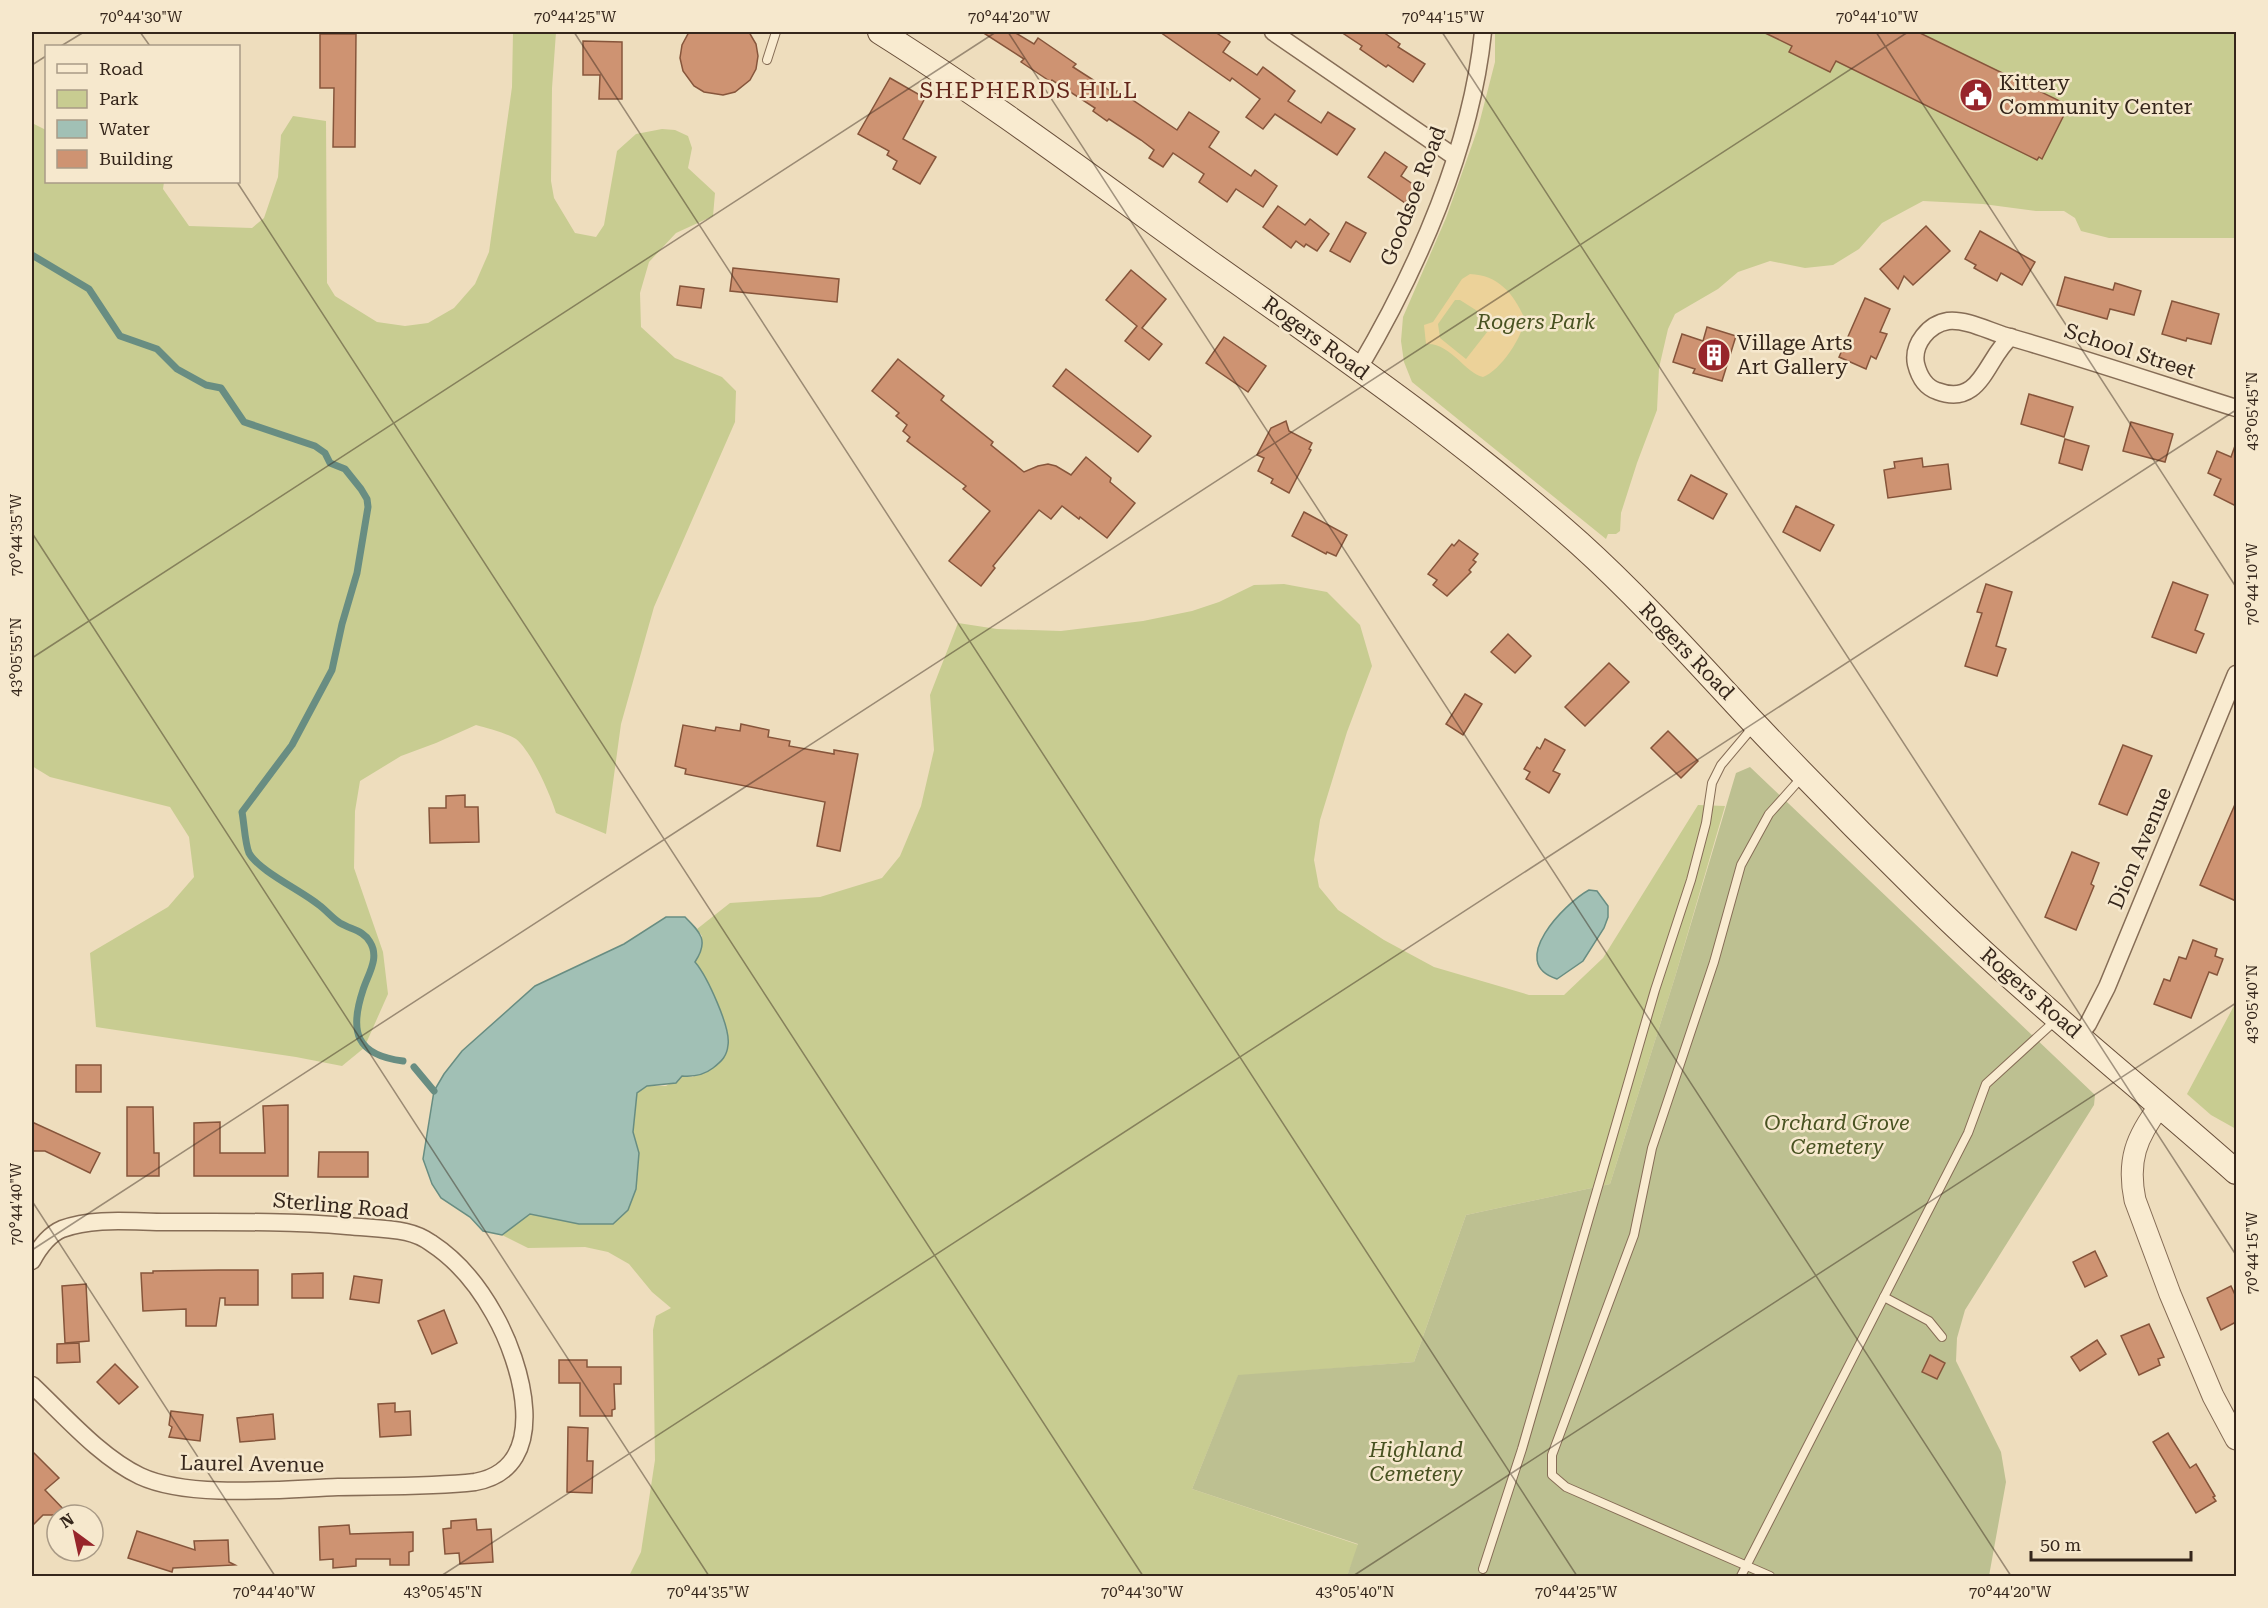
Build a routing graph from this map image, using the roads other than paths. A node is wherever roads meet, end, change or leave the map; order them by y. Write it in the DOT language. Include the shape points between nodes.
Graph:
graph roads {
  1 [pos="776,32"];
  2 [pos="1274,32"];
  3 [pos="1483,32"];
  4 [pos="894,38"];
  5 [pos="767,60"];
  6 [pos="1455,157"];
  7 [pos="2011,338"];
  8 [pos="1359,368"];
  9 [pos="2236,408"];
  10 [pos="2236,674"];
  11 [pos="1755,724"];
  12 [pos="1804,774"];
  13 [pos="2059,1018"];
  14 [pos="2079,1036"];
  15 [pos="2160,1106"];
  16 [pos="2236,1172"];
  17 [pos="32,1261"];
  18 [pos="1884,1297"];
  19 [pos="1942,1336"];
  20 [pos="32,1385"];
  21 [pos="2236,1439"];
  22 [pos="503,1471"];
  23 [pos="1746,1565"];
  24 [pos="1483,1569"];
  25 [pos="1741,1576"];
  26 [pos="1770,1576"];
  1 -- 5 [label="lane"];
  2 -- 6 [label="street"];
  3 -- 6 [label="street, Goodsoe Road" via="1479,69"];
  4 -- 8 [label="main road, Rogers Road"];
  6 -- 8 [label="street, Goodsoe Road" via="1429,227"];
  7 -- 7 [label="street, School Street" via="1959,322 1939,324 1918,344 1915,358 1919,374 1938,392 1963,392 1982,380"];
  7 -- 9 [label="street, School Street"];
  8 -- 11 [label="main road, Rogers Road" via="1456,440 1582,545"];
  10 -- 14 [label="street, Dion Avenue" via="2107,987"];
  11 -- 12 [label="main road, Rogers Road"];
  11 -- 24 [label="lane" via="1721,765 1712,783 1691,880"];
  12 -- 13 [label="main road, Rogers Road" via="1925,897"];
  12 -- 23 [label="lane" via="1769,814 1741,865 1714,962 1652,1148 1634,1235 1558,1439 1551,1468 1552,1475 1566,1487"];
  13 -- 14 [label="main road, Rogers Road"];
  13 -- 18 [label="lane" via="1986,1084 1968,1133"];
  14 -- 15 [label="main road, Rogers Road"];
  15 -- 16 [label="main road, Rogers Road"];
  15 -- 21 [label="street" via="2146,1124 2132,1161 2135,1200 2213,1396"];
  17 -- 22 [label="street, Sterling Road" via="52,1235 96,1222 292,1222 397,1230 420,1237 452,1260 474,1284 494,1312 514,1358 524,1430 516,1456"];
  18 -- 19 [label="lane" via="1929,1321"];
  18 -- 23 [label="lane"];
  20 -- 22 [label="street, Laurel Avenue" via="126,1468 177,1488 460,1484 484,1481"];
  23 -- 25 [label="lane"];
  23 -- 26 [label="lane"];
}
